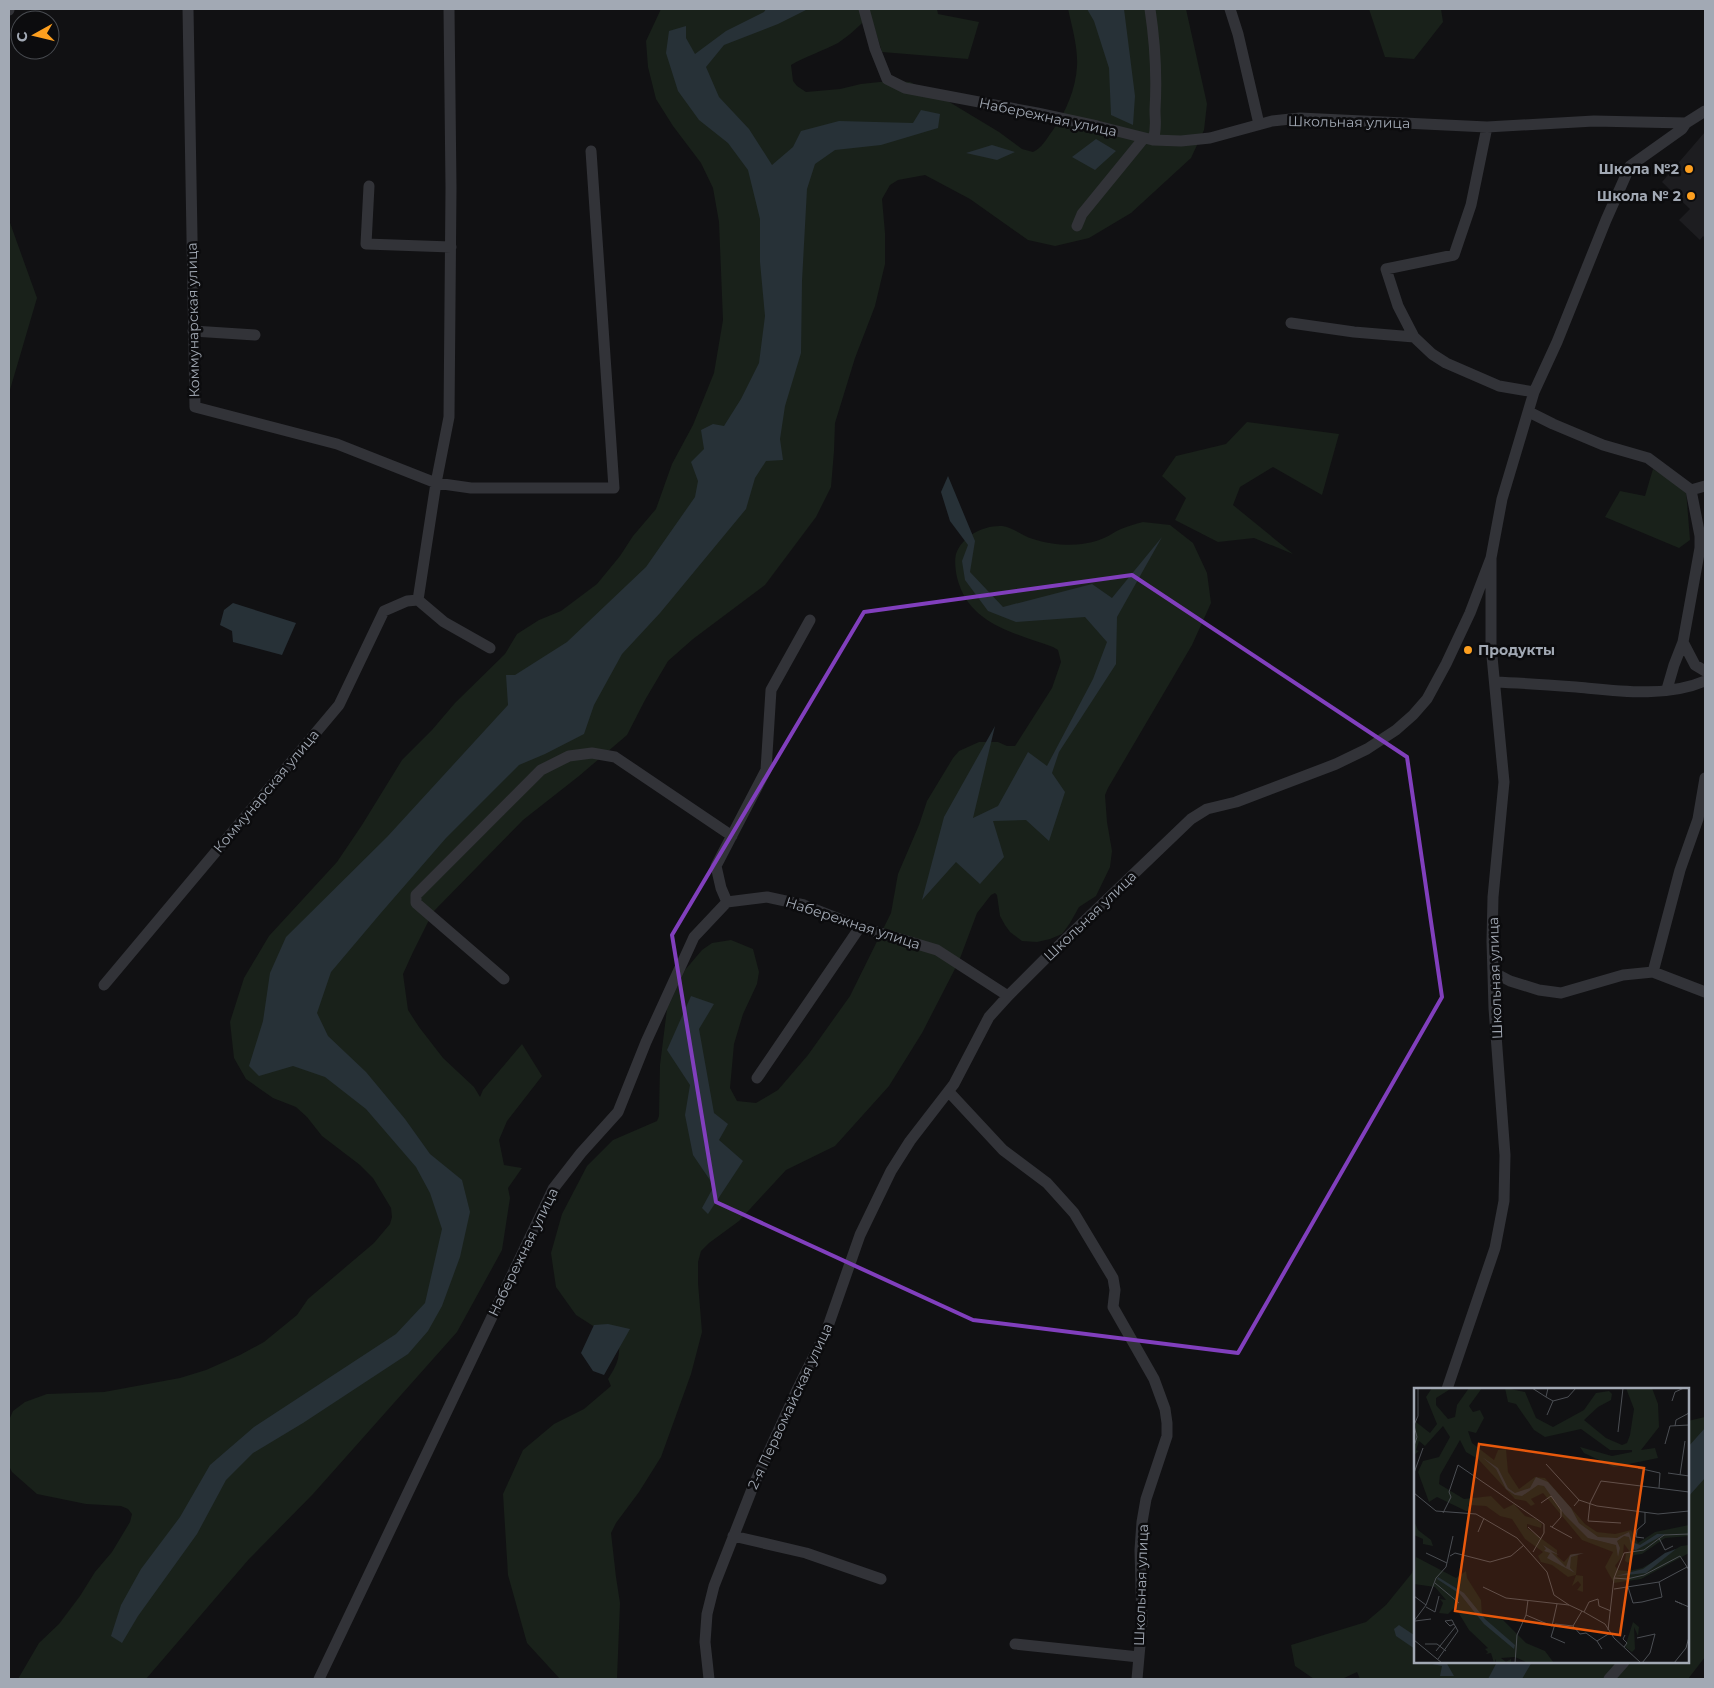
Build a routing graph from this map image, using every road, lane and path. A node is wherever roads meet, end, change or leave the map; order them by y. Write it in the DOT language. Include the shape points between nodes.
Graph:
graph roads {
  1 [pos="188,9"];
  2 [pos="449,9"];
  3 [pos="864,9"];
  4 [pos="1150,9"];
  5 [pos="1230,9"];
  6 [pos="1705,111"];
  7 [pos="1686,123"];
  8 [pos="1259,124"];
  9 [pos="1487,127"];
  10 [pos="1148,139"];
  11 [pos="591,151"];
  12 [pos="369,186"];
  13 [pos="1077,226"];
  14 [pos="451,247"];
  15 [pos="1292,322"];
  16 [pos="193,331"];
  17 [pos="255,334"];
  18 [pos="1414,337"];
  19 [pos="1534,392"];
  20 [pos="1529,412"];
  21 [pos="436,483"];
  22 [pos="1705,486"];
  23 [pos="1691,490"];
  24 [pos="1491,558"];
  25 [pos="418,600"];
  26 [pos="810,620"];
  27 [pos="1683,642"];
  28 [pos="490,648"];
  29 [pos="1705,671"];
  30 [pos="1705,681"];
  31 [pos="1495,682"];
  32 [pos="1667,689"];
  33 [pos="1705,778"];
  34 [pos="732,836"];
  35 [pos="727,902"];
  36 [pos="860,927"];
  37 [pos="1493,972"];
  38 [pos="1653,972"];
  39 [pos="504,978"];
  40 [pos="104,985"];
  41 [pos="1705,992"];
  42 [pos="1008,996"];
  43 [pos="989,1017"];
  44 [pos="757,1078"];
  45 [pos="949,1092"];
  46 [pos="1447,1388"];
  47 [pos="733,1536"];
  48 [pos="881,1579"];
  49 [pos="1015,1644"];
  50 [pos="1138,1657"];
  51 [pos="1623,1663"];
  52 [pos="319,1679"];
  53 [pos="709,1679"];
  54 [pos="1137,1679"];
  55 [pos="1609,1679"];
  1 -- 16 [label="street, Коммунарская улица"];
  2 -- 14 [label="street"];
  3 -- 10 [label="street, Набережная улица" via="887,79 905,88 1046,115"];
  4 -- 10 [label="street" via="1156,130"];
  5 -- 8 [label="street"];
  6 -- 7 [label="street, Школьная улица"];
  7 -- 9 [label="street, Школьная улица" via="1594,121"];
  7 -- 19 [label="street, Школьная улица" via="1630,166"];
  8 -- 9 [label="street, Школьная улица" via="1300,118"];
  8 -- 10 [label="street, Школьная улица" via="1210,138 1181,141"];
  9 -- 18 [label="street" via="1471,206 1454,255 1386,269 1398,306"];
  10 -- 13 [label="street" via="1082,214"];
  11 -- 21 [label="street, Коммунарская улица" via="614,488 471,488"];
  12 -- 14 [label="street" via="366,244"];
  14 -- 21 [label="street" via="450,417"];
  15 -- 18 [label="street"];
  16 -- 17 [label="street"];
  16 -- 21 [label="street, Коммунарская улица" via="195,407 337,444"];
  18 -- 19 [label="street" via="1446,363 1499,386"];
  19 -- 20 [label="street, Школьная улица"];
  20 -- 23 [label="street" via="1603,444 1648,458"];
  20 -- 24 [label="street, Школьная улица" via="1502,499"];
  21 -- 25 [label="street"];
  22 -- 23 [label="street"];
  23 -- 27 [label="street" via="1700,548"];
  24 -- 31 [label="street, Школьная улица" via="1491,646"];
  24 -- 42 [label="street, Школьная улица" via="1446,664 1427,699 1413,715 1396,730 1336,764 1236,802 1207,809 1191,819"];
  25 -- 28 [label="street" via="444,622"];
  25 -- 40 [label="street, Коммунарская улица" via="384,611 339,704"];
  26 -- 34 [label="street" via="771,690 766,770"];
  27 -- 29 [label="street" via="1696,665"];
  27 -- 32 [label="street"];
  30 -- 32 [label="street"];
  31 -- 32 [label="street" via="1613,691"];
  31 -- 37 [label="street, Школьная улица" via="1504,782 1493,897"];
  33 -- 38 [label="street" via="1698,819 1680,870"];
  34 -- 35 [label="street" via="716,866"];
  34 -- 39 [label="street" via="615,757 592,753 569,756 541,770 416,895 416,903"];
  35 -- 36 [label="street, Набережная улица" via="767,897 804,905"];
  35 -- 52 [label="street, Набережная улица" via="694,937 618,1112 552,1189"];
  36 -- 42 [label="street, Набережная улица" via="937,950"];
  36 -- 44 [label="street"];
  37 -- 38 [label="street" via="1539,990 1562,993 1623,975"];
  37 -- 46 [label="street, Школьная улица" via="1505,1155 1504,1201 1495,1248"];
  38 -- 41 [label="street"];
  42 -- 43 [label="street, Школьная улица"];
  43 -- 45 [label="street, 2-я Первомайская улица"];
  45 -- 47 [label="street, 2-я Первомайская улица" via="910,1141 874,1204 826,1332"];
  45 -- 50 [label="street, Школьная улица" via="1003,1150 1047,1182 1074,1213 1114,1278 1113,1307 1154,1378 1165,1409 1167,1436 1146,1499 1142,1522 1142,1622"];
  47 -- 48 [label="street" via="806,1553"];
  47 -- 53 [label="street, 2-я Первомайская улица" via="707,1614 705,1642"];
  49 -- 50 [label="street"];
  50 -- 54 [label="street, Школьная улица"];
  51 -- 55 [label="street"];
}
